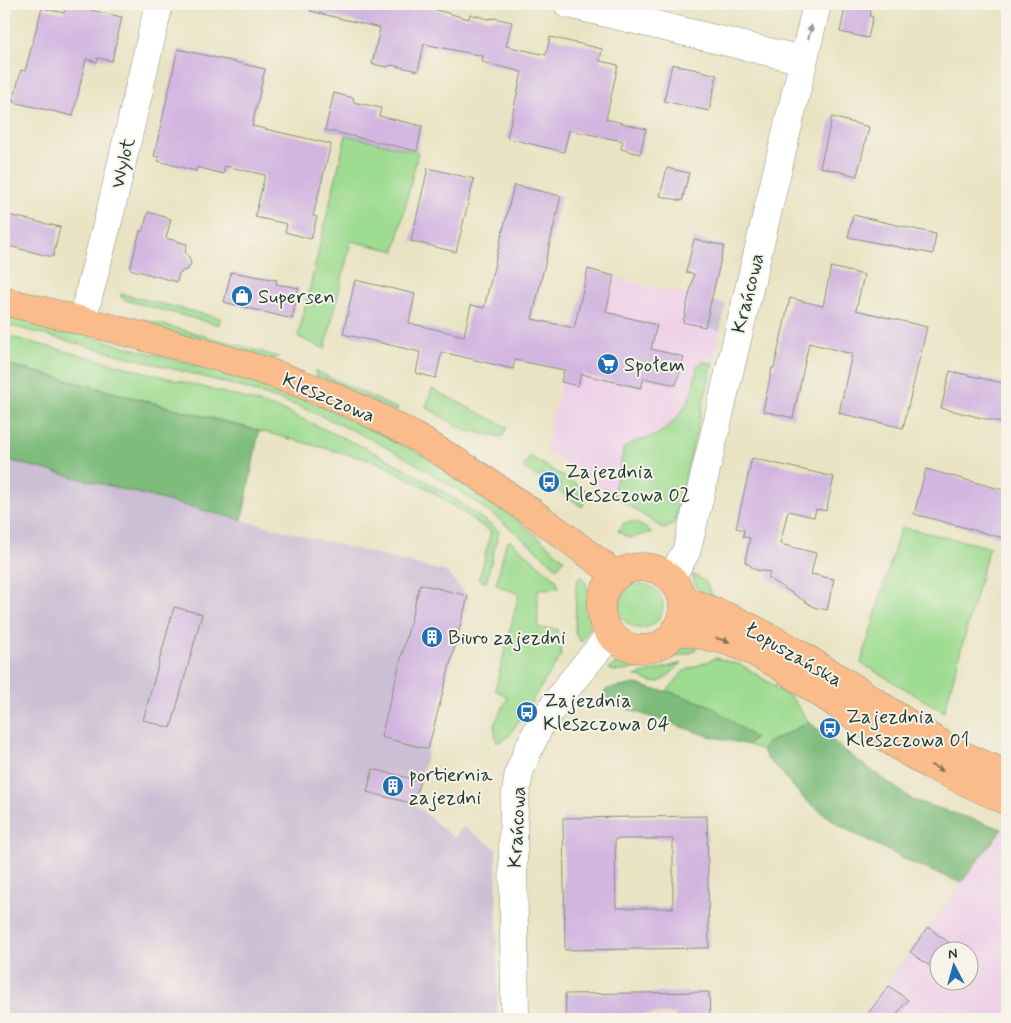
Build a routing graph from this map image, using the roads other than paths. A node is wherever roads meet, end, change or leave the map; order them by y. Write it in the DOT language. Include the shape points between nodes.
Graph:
graph roads {
  1 [pos="159,4"];
  2 [pos="568,4"];
  3 [pos="817,4"];
  4 [pos="804,60"];
  5 [pos="4,301"];
  6 [pos="82,321"];
  7 [pos="616,575"];
  8 [pos="676,588"];
  9 [pos="675,631"];
  10 [pos="611,634"];
  11 [pos="1007,773"];
  12 [pos="1007,800"];
  13 [pos="515,1019"];
  1 -- 6 [label="street, Wylot"];
  2 -- 4 [label="street"];
  4 -- 3 [label="street, Krańcowa, one-way"];
  4 -- 8 [label="street, Krańcowa"];
  5 -- 6 [label="main road, Kleszczowa"];
  6 -- 7 [label="main road, Kleszczowa" via="279,376 359,408 425,442 478,476"];
  7 -- 8 [label="main road" via="634,568 653,568 662,572"];
  7 -- 10 [label="main road" via="602,599 601,609 605,626"];
  8 -- 9 [label="main road" via="682,616"];
  8 -- 11 [label="main road, Łopuszańska" via="790,648 960,755"];
  9 -- 10 [label="main road" via="656,646 640,648 624,645"];
  9 -- 12 [label="main road, Łopuszańska, one-way" via="725,640 748,649 777,664 928,764"];
  10 -- 13 [label="street, Krańcowa" via="540,725 519,774 513,842"];
}
